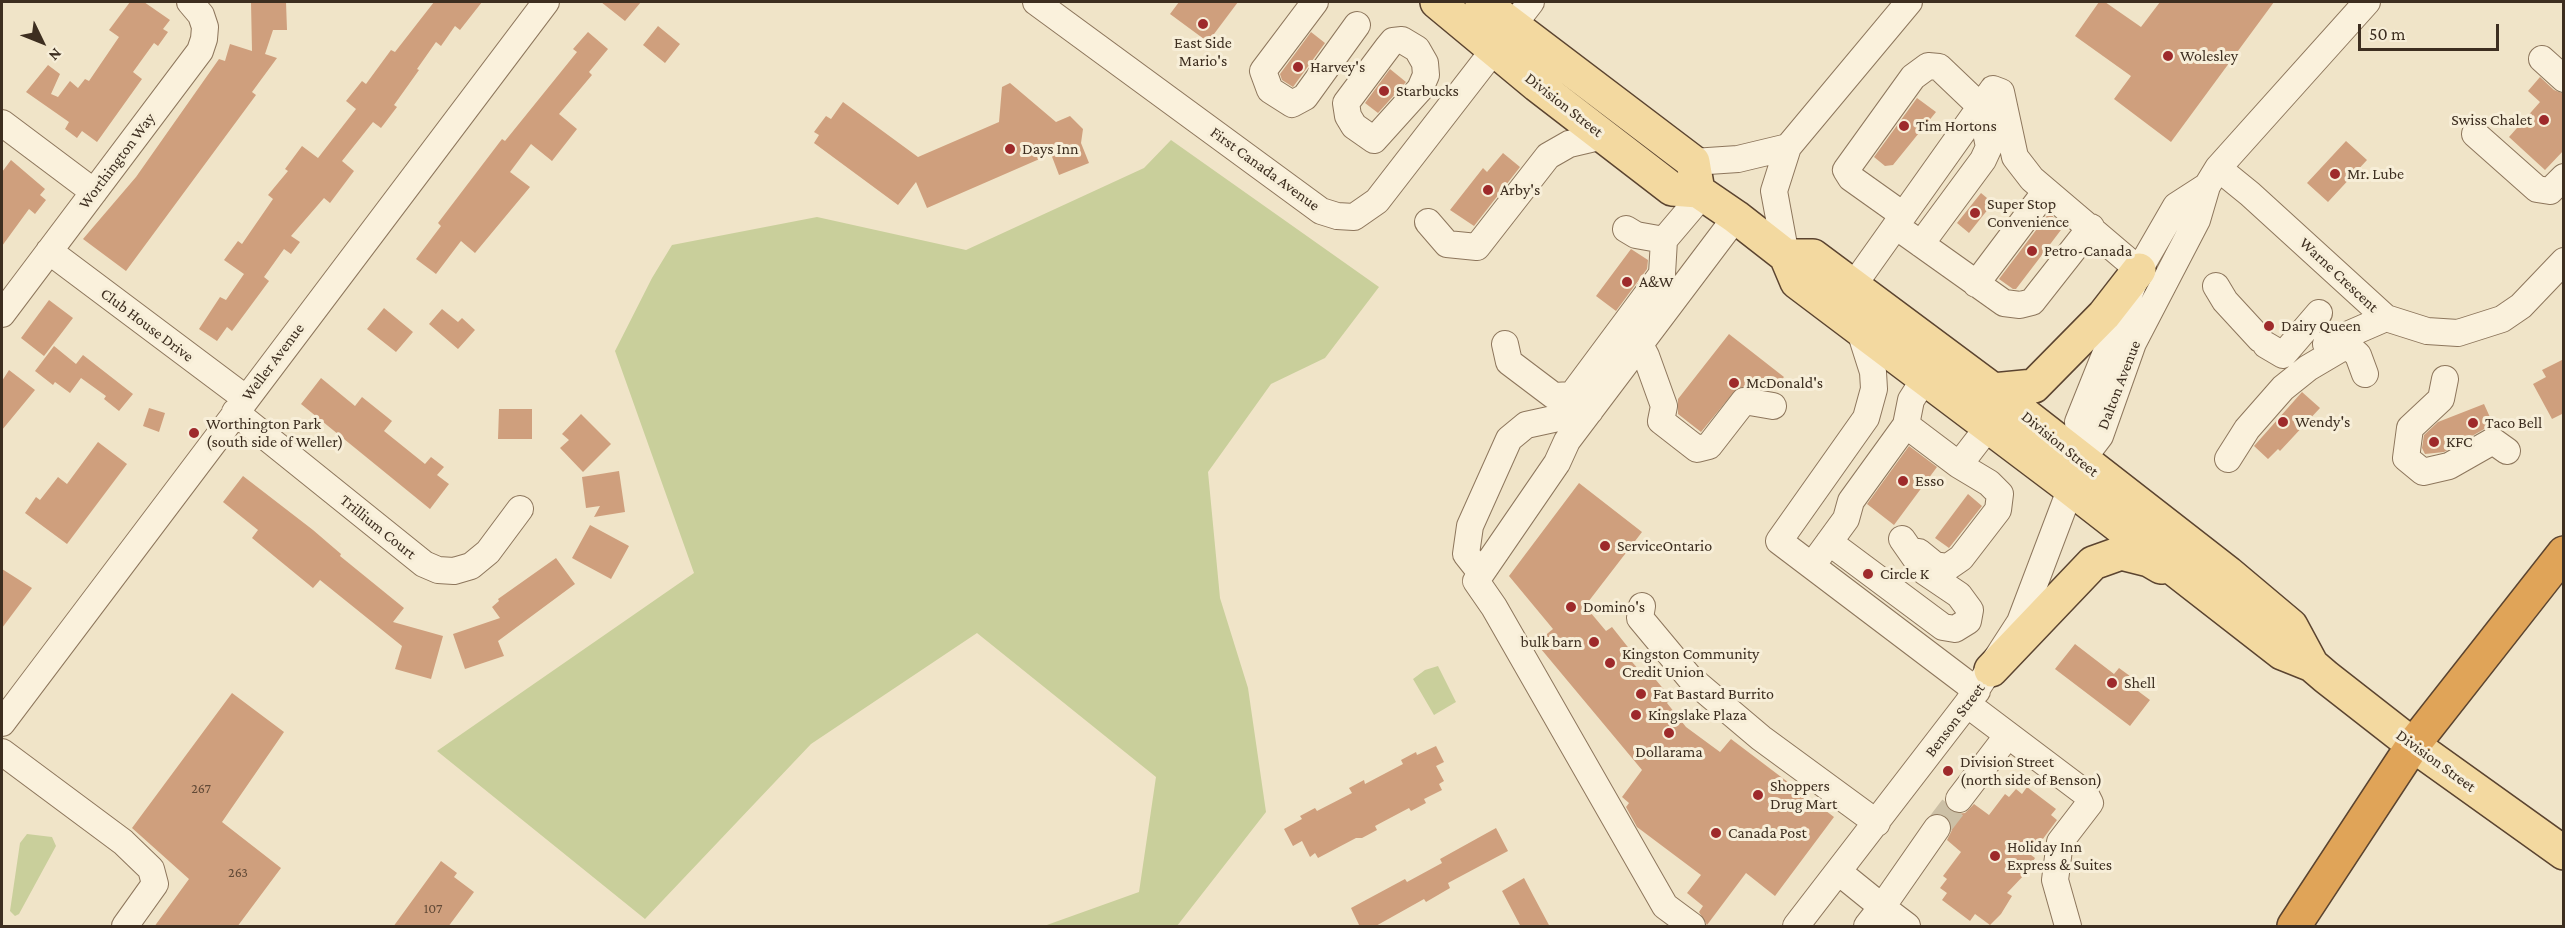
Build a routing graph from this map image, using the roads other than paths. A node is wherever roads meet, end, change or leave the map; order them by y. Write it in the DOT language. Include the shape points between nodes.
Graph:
graph roads {
  1 [pos="190,2"];
  2 [pos="546,2"];
  3 [pos="1036,2"];
  4 [pos="1315,2"];
  5 [pos="1437,2"];
  6 [pos="1482,2"];
  7 [pos="1909,2"];
  8 [pos="2367,2"];
  9 [pos="1357,25"];
  10 [pos="1514,25"];
  11 [pos="2542,59"];
  12 [pos="2564,79"];
  13 [pos="1981,107"];
  14 [pos="2,123"];
  15 [pos="2475,134"];
  16 [pos="1603,136"];
  17 [pos="1788,147"];
  18 [pos="2213,177"];
  19 [pos="2564,177"];
  20 [pos="1698,182"];
  21 [pos="2046,191"];
  22 [pos="94,192"];
  23 [pos="1736,217"];
  24 [pos="1899,220"];
  25 [pos="1428,222"];
  26 [pos="2091,227"];
  27 [pos="1626,229"];
  28 [pos="1664,240"];
  29 [pos="1921,244"];
  30 [pos="49,251"];
  31 [pos="1786,256"];
  32 [pos="2564,261"];
  33 [pos="2139,270"];
  34 [pos="1976,284"];
  35 [pos="1853,286"];
  36 [pos="2216,286"];
  37 [pos="2319,313"];
  38 [pos="2,314"];
  39 [pos="2386,318"];
  40 [pos="1859,328"];
  41 [pos="1505,344"];
  42 [pos="1643,351"];
  43 [pos="2365,374"];
  44 [pos="1925,378"];
  45 [pos="2445,379"];
  46 [pos="2283,388"];
  47 [pos="1993,390"];
  48 [pos="240,405"];
  49 [pos="1773,406"];
  50 [pos="1590,411"];
  51 [pos="1906,425"];
  52 [pos="1989,426"];
  53 [pos="2507,451"];
  54 [pos="2228,459"];
  55 [pos="1959,465"];
  56 [pos="2075,474"];
  57 [pos="520,509"];
  58 [pos="1829,542"];
  59 [pos="2564,553"];
  60 [pos="1917,560"];
  61 [pos="1811,568"];
  62 [pos="1481,573"];
  63 [pos="2200,588"];
  64 [pos="1908,601"];
  65 [pos="1642,606"];
  66 [pos="2312,665"];
  67 [pos="1978,688"];
  68 [pos="2,723"];
  69 [pos="2008,735"];
  70 [pos="2413,745"];
  71 [pos="2,752"];
  72 [pos="1959,799"];
  73 [pos="1877,823"];
  74 [pos="1937,828"];
  75 [pos="2564,853"];
  76 [pos="1840,873"];
  77 [pos="1875,917"];
  78 [pos="125,927"];
  79 [pos="1692,927"];
  80 [pos="1796,927"];
  81 [pos="1906,927"];
  82 [pos="2068,927"];
  83 [pos="2294,927"];
  1 -- 22 [label="street, Worthington Way" via="201,15 204,27 200,51"];
  2 -- 48 [label="street, Weller Avenue"];
  3 -- 10 [label="street, First Canada Avenue" via="1321,211 1354,217 1377,201"];
  4 -- 9 [label="street" via="1263,71 1270,90 1292,104 1305,98"];
  5 -- 10 [label="main road, Division Street"];
  6 -- 10 [label="main road, Division Street"];
  7 -- 17 [label="street"];
  8 -- 18 [label="street, Dalton Avenue"];
  10 -- 16 [label="main road, Division Street" via="1537,85"];
  10 -- 20 [label="main road, Division Street"];
  11 -- 12 [label="street"];
  13 -- 21 [label="street" via="1993,89 2001,92 2016,157"];
  13 -- 24 [label="street"];
  13 -- 24 [label="street" via="1939,67 1928,66 1913,78 1846,170"];
  13 -- 29 [label="street" via="1989,147"];
  14 -- 22 [label="street"];
  15 -- 19 [label="street" via="2537,189 2550,191"];
  16 -- 20 [label="main road, Division Street" via="1672,189"];
  16 -- 25 [label="street" via="1569,144 1548,156 1477,247 1447,244"];
  17 -- 20 [label="street" via="1738,159"];
  17 -- 31 [label="street" via="1774,191"];
  18 -- 33 [label="street, Dalton Avenue" via="2176,206"];
  18 -- 39 [label="street, Warne Crescent" via="2250,194"];
  18 -- 56 [label="street, Dalton Avenue" via="2197,220 2133,343 2100,436"];
  20 -- 23 [label="main road, Division Street"];
  20 -- 28 [label="street"];
  21 -- 26 [label="street"];
  21 -- 34 [label="street"];
  22 -- 30 [label="street, Worthington Way"];
  23 -- 31 [label="main road, Division Street"];
  23 -- 42 [label="street"];
  24 -- 29 [label="street"];
  24 -- 35 [label="street"];
  26 -- 33 [label="street"];
  26 -- 34 [label="street" via="2032,302 2004,303"];
  27 -- 28 [label="street"];
  28 -- 41 [label="street" via="1662,274 1572,395 1554,396 1509,362"];
  29 -- 34 [label="street"];
  30 -- 38 [label="street, Worthington Way"];
  30 -- 48 [label="street, Club House Drive"];
  31 -- 35 [label="main road, Division Street" via="1813,256"];
  31 -- 40 [label="main road, Division Street" via="1797,282"];
  32 -- 39 [label="street, Warne Crescent" via="2522,306 2502,319 2458,333 2427,330"];
  33 -- 47 [label="main road" via="2104,315 2034,386"];
  33 -- 56 [label="street, Dalton Avenue" via="2078,422"];
  35 -- 47 [label="main road, Division Street"];
  36 -- 37 [label="street" via="2263,342 2283,354"];
  39 -- 46 [label="street" via="2331,340 2304,362"];
  40 -- 44 [label="main road, Division Street"];
  40 -- 61 [label="street" via="1873,372 1874,389 1866,418 1779,541"];
  42 -- 49 [label="street" via="1664,406 1661,421 1697,448 1709,446 1744,401"];
  42 -- 50 [label="street"];
  43 -- 46 [label="street" via="2358,355 2347,345"];
  44 -- 51 [label="street" via="1911,400"];
  44 -- 52 [label="main road, Division Street"];
  45 -- 53 [label="street" via="2441,399 2410,428 2406,458 2422,472 2449,466 2493,441"];
  46 -- 54 [label="street" via="2247,429"];
  47 -- 56 [label="main road, Division Street"];
  48 -- 57 [label="street, Trillium Court" via="424,564 438,570 471,566 488,552"];
  48 -- 68 [label="street, Weller Avenue"];
  50 -- 62 [label="street"];
  50 -- 62 [label="street" via="1526,425 1509,439 1470,526 1466,554"];
  51 -- 55 [label="street"];
  51 -- 58 [label="street" via="1851,501 1845,519"];
  52 -- 55 [label="street"];
  52 -- 56 [label="main road, Division Street"];
  55 -- 60 [label="street" via="2000,494 1998,510 1961,558 1948,567 1935,565 1902,538"];
  56 -- 63 [label="main road, Division Street"];
  56 -- 66 [label="main road, Division Street" via="2228,573 2291,626"];
  56 -- 67 [label="street, Benson Street" via="2020,622"];
  58 -- 61 [label="street"];
  58 -- 64 [label="street"];
  59 -- 70 [label="highway"];
  60 -- 64 [label="street"];
  60 -- 64 [label="street" via="1925,572 1959,596 1970,610 1968,621 1955,629 1943,627"];
  61 -- 67 [label="street"];
  62 -- 79 [label="street" via="1476,581 1665,906"];
  63 -- 66 [label="main road, Division Street" via="2282,653"];
  63 -- 67 [label="main road" via="2149,560 2121,553 2093,563"];
  65 -- 73 [label="street" via="1640,618 1690,678 1761,738"];
  66 -- 70 [label="main road, Division Street"];
  67 -- 69 [label="street"];
  67 -- 73 [label="street, Benson Street"];
  69 -- 72 [label="street"];
  69 -- 82 [label="street" via="2085,793 2090,803 2060,842 2055,880"];
  70 -- 75 [label="main road, Division Street"];
  70 -- 83 [label="highway"];
  71 -- 78 [label="street" via="123,842 151,868 155,884"];
  73 -- 76 [label="street, Benson Street"];
  74 -- 77 [label="street"];
  76 -- 77 [label="street"];
  76 -- 80 [label="street, Benson Street"];
  77 -- 81 [label="street"];
}
